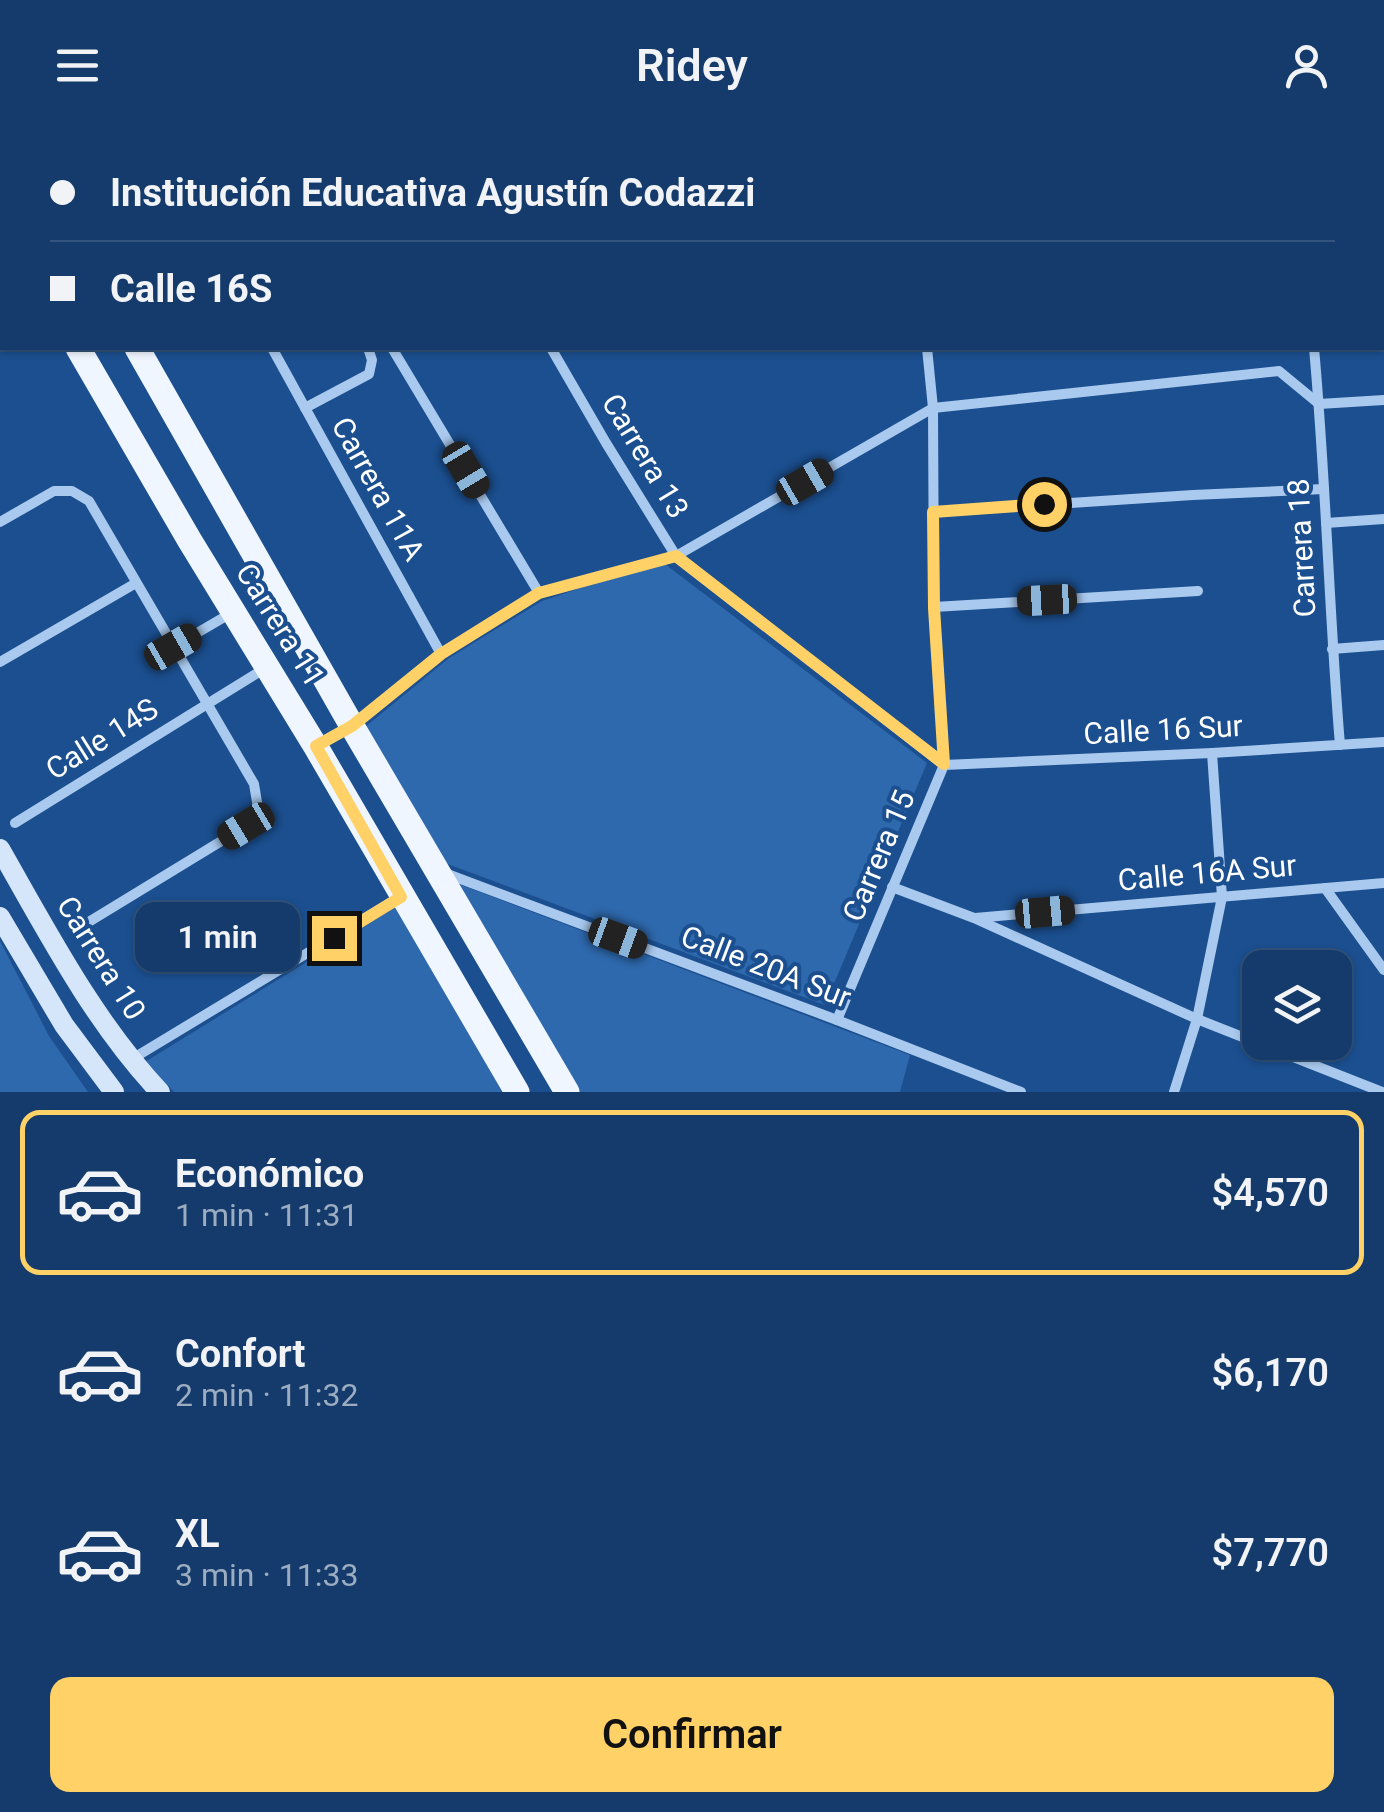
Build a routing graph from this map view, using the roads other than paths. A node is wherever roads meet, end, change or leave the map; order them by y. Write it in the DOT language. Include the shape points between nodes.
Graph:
graph roads {
  1 [pos="79,350"];
  2 [pos="137,350"];
  3 [pos="273,350"];
  4 [pos="369,350"];
  5 [pos="393,350"];
  6 [pos="553,350"];
  7 [pos="927,350"];
  8 [pos="1314,350"];
  9 [pos="1384,400"];
  10 [pos="1320,404"];
  11 [pos="305,408"];
  12 [pos="933,408"];
  13 [pos="1324,489"];
  14 [pos="933,512"];
  15 [pos="1384,519"];
  16 [pos="0,522"];
  17 [pos="1326,523"];
  18 [pos="676,556"];
  19 [pos="136,583"];
  20 [pos="1198,591"];
  21 [pos="539,593"];
  22 [pos="934,608"];
  23 [pos="233,612"];
  24 [pos="1384,645"];
  25 [pos="173,647"];
  26 [pos="1332,648"];
  27 [pos="441,654"];
  28 [pos="0,662"];
  29 [pos="268,666"];
  30 [pos="206,703"];
  31 [pos="352,726"];
  32 [pos="1384,742"];
  33 [pos="1340,745"];
  34 [pos="316,746"];
  35 [pos="1212,753"];
  36 [pos="944,764"];
  37 [pos="16,823"];
  38 [pos="0,849"];
  39 [pos="436,870"];
  40 [pos="1384,883"];
  41 [pos="892,888"];
  42 [pos="1325,888"];
  43 [pos="401,897"];
  44 [pos="1222,897"];
  45 [pos="0,917"];
  46 [pos="974,918"];
  47 [pos="87,923"];
  48 [pos="1384,970"];
  49 [pos="1197,1019"];
  50 [pos="836,1020"];
  51 [pos="130,1060"];
  52 [pos="114,1092"];
  53 [pos="160,1092"];
  54 [pos="516,1092"];
  55 [pos="567,1092"];
  56 [pos="1021,1092"];
  57 [pos="1174,1092"];
  58 [pos="1382,1092"];
  1 -- 23 [label="main road, Carrera 11"];
  2 -- 31 [label="main road, Carrera 11"];
  3 -- 11 [label="street, Carrera 11A"];
  4 -- 11 [label="street" via="369,374"];
  5 -- 21 [label="street"];
  6 -- 18 [label="street, Carrera 13"];
  7 -- 12 [label="street, Carrera 15"];
  8 -- 10 [label="street, Carrera 18"];
  9 -- 10 [label="street"];
  10 -- 12 [label="street" via="1279,371"];
  10 -- 13 [label="street, Carrera 18"];
  11 -- 27 [label="street, Carrera 11A"];
  12 -- 14 [label="street, Carrera 15"];
  12 -- 18 [label="street"];
  13 -- 14 [label="street"];
  13 -- 17 [label="street, Carrera 18"];
  14 -- 22 [label="street, Carrera 15"];
  15 -- 17 [label="street"];
  16 -- 19 [label="street" via="54,491 72,492 89,501"];
  17 -- 26 [label="street, Carrera 18"];
  18 -- 21 [label="street"];
  18 -- 36 [label="street, Carrera 13"];
  19 -- 25 [label="street"];
  19 -- 28 [label="street"];
  20 -- 22 [label="street"];
  21 -- 27 [label="street"];
  22 -- 36 [label="street, Carrera 15"];
  23 -- 25 [label="street"];
  23 -- 29 [label="main road, Carrera 11"];
  24 -- 26 [label="street"];
  25 -- 30 [label="street"];
  26 -- 33 [label="street, Carrera 18"];
  27 -- 31 [label="street"];
  29 -- 30 [label="street, Calle 14S"];
  29 -- 34 [label="main road, Carrera 11"];
  30 -- 37 [label="street, Calle 14S"];
  30 -- 47 [label="street" via="254,784 258,808 246,826"];
  31 -- 34 [label="street"];
  31 -- 39 [label="main road, Carrera 11"];
  32 -- 33 [label="street, Calle 16 Sur"];
  33 -- 35 [label="street, Calle 16 Sur"];
  34 -- 43 [label="main road, Carrera 11"];
  35 -- 36 [label="street, Calle 16 Sur"];
  35 -- 44 [label="street"];
  36 -- 41 [label="street, Carrera 15"];
  38 -- 51 [label="main road, Carrera 10"];
  39 -- 50 [label="street, Calle 20A Sur"];
  39 -- 55 [label="main road, Carrera 11"];
  40 -- 42 [label="street, Calle 16A Sur"];
  41 -- 46 [label="street"];
  41 -- 50 [label="street, Carrera 15"];
  42 -- 44 [label="street, Calle 16A Sur"];
  42 -- 48 [label="street"];
  43 -- 51 [label="street"];
  43 -- 54 [label="main road, Carrera 11"];
  44 -- 46 [label="street, Calle 16A Sur"];
  44 -- 49 [label="street"];
  45 -- 52 [label="main road" via="64,1025"];
  46 -- 49 [label="street"];
  49 -- 57 [label="street"];
  49 -- 58 [label="street"];
  50 -- 56 [label="street, Calle 20A Sur"];
  51 -- 53 [label="main road, Carrera 10"];
}
